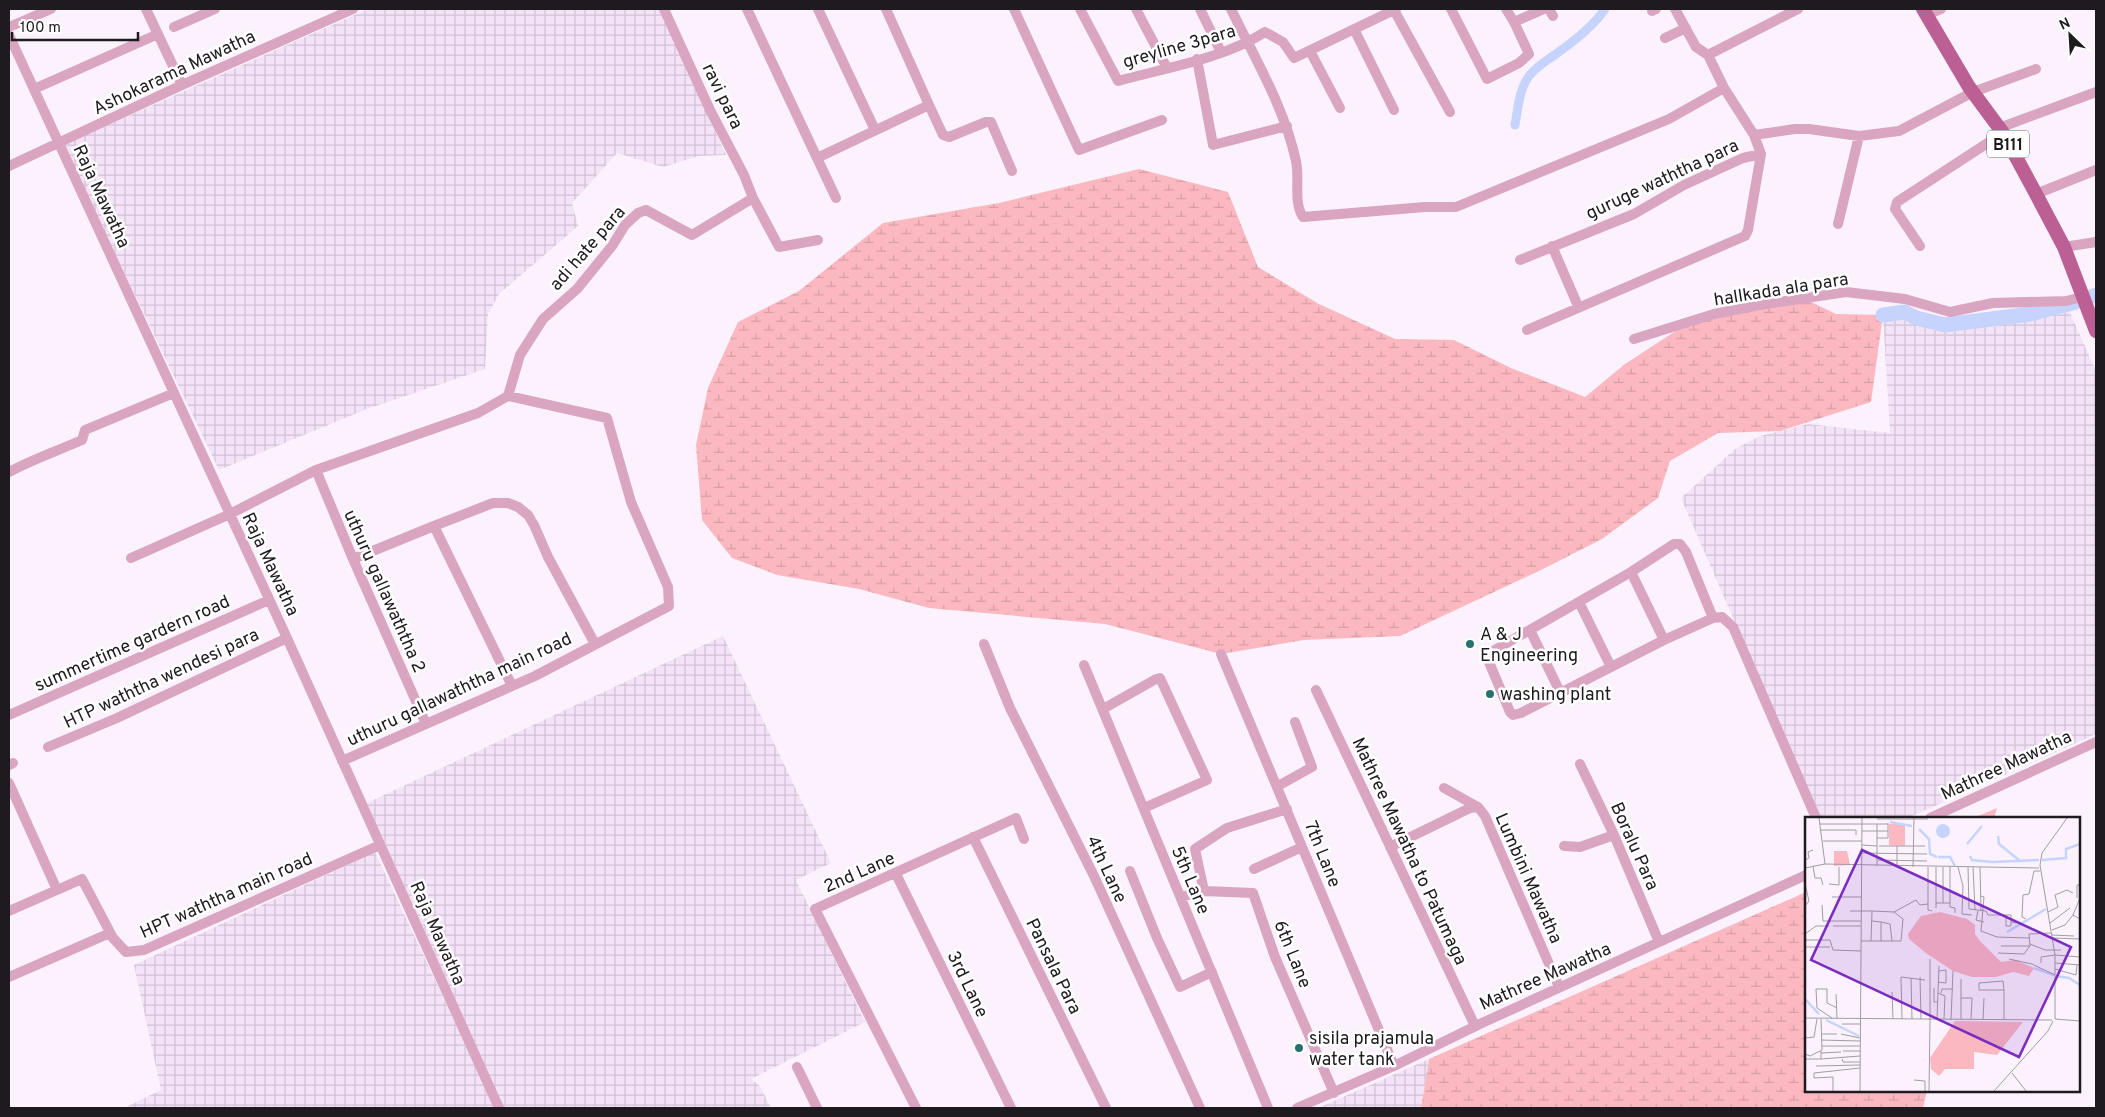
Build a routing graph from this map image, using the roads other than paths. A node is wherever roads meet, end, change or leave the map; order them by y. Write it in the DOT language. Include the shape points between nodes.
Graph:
graph roads {
  1 [pos="51,9"];
  2 [pos="146,9"];
  3 [pos="215,9"];
  4 [pos="351,9"];
  5 [pos="664,9"];
  6 [pos="747,9"];
  7 [pos="818,9"];
  8 [pos="886,9"];
  9 [pos="1014,9"];
  10 [pos="1080,9"];
  11 [pos="1136,9"];
  12 [pos="1200,9"];
  13 [pos="1231,9"];
  14 [pos="1395,9"];
  15 [pos="1451,9"];
  16 [pos="1506,9"];
  17 [pos="1544,9"];
  18 [pos="1675,9"];
  19 [pos="1798,9"];
  20 [pos="1942,9"];
  21 [pos="1925,12"];
  22 [pos="1514,22"];
  23 [pos="9,27"];
  24 [pos="174,27"];
  25 [pos="1686,28"];
  26 [pos="1354,29"];
  27 [pos="158,34"];
  28 [pos="9,35"];
  29 [pos="1665,38"];
  30 [pos="1247,43"];
  31 [pos="1310,51"];
  32 [pos="1221,52"];
  33 [pos="1708,56"];
  34 [pos="1197,60"];
  35 [pos="1167,68"];
  36 [pos="2036,68"];
  37 [pos="182,84"];
  38 [pos="1724,88"];
  39 [pos="34,89"];
  40 [pos="1973,92"];
  41 [pos="2096,92"];
  42 [pos="930,105"];
  43 [pos="1340,108"];
  44 [pos="1394,110"];
  45 [pos="1450,112"];
  46 [pos="1162,120"];
  47 [pos="1287,126"];
  48 [pos="875,130"];
  49 [pos="2001,130"];
  50 [pos="1754,135"];
  51 [pos="1859,136"];
  52 [pos="59,142"];
  53 [pos="1761,154"];
  54 [pos="817,158"];
  55 [pos="9,166"];
  56 [pos="2096,170"];
  57 [pos="1012,171"];
  58 [pos="2036,194"];
  59 [pos="753,198"];
  60 [pos="836,198"];
  61 [pos="1838,224"];
  62 [pos="818,240"];
  63 [pos="2096,242"];
  64 [pos="1552,246"];
  65 [pos="1920,246"];
  66 [pos="2064,247"];
  67 [pos="1520,260"];
  68 [pos="2082,297"];
  69 [pos="1578,306"];
  70 [pos="1527,330"];
  71 [pos="2096,331"];
  72 [pos="1634,339"];
  73 [pos="174,393"];
  74 [pos="508,396"];
  75 [pos="316,470"];
  76 [pos="9,472"];
  77 [pos="230,514"];
  78 [pos="434,526"];
  79 [pos="131,558"];
  80 [pos="353,559"];
  81 [pos="1631,572"];
  82 [pos="269,600"];
  83 [pos="1579,602"];
  84 [pos="1713,618"];
  85 [pos="1530,630"];
  86 [pos="287,638"];
  87 [pos="1664,640"];
  88 [pos="595,644"];
  89 [pos="984,644"];
  90 [pos="1221,654"];
  91 [pos="1084,665"];
  92 [pos="1611,667"];
  93 [pos="512,686"];
  94 [pos="1316,690"];
  95 [pos="1560,692"];
  96 [pos="1103,709"];
  97 [pos="9,715"];
  98 [pos="1295,722"];
  99 [pos="426,724"];
  100 [pos="2096,742"];
  101 [pos="48,747"];
  102 [pos="342,761"];
  103 [pos="1580,764"];
  104 [pos="9,783"];
  105 [pos="1278,786"];
  106 [pos="1444,788"];
  107 [pos="1478,807"];
  108 [pos="1144,808"];
  109 [pos="1287,809"];
  110 [pos="1816,817"];
  111 [pos="1932,817"];
  112 [pos="1614,835"];
  113 [pos="974,837"];
  114 [pos="1024,839"];
  115 [pos="380,845"];
  116 [pos="1564,846"];
  117 [pos="1302,847"];
  118 [pos="1390,847"];
  119 [pos="1254,869"];
  120 [pos="1130,871"];
  121 [pos="896,874"];
  122 [pos="1805,875"];
  123 [pos="57,890"];
  124 [pos="1204,891"];
  125 [pos="1181,897"];
  126 [pos="9,911"];
  127 [pos="110,933"];
  128 [pos="1659,942"];
  129 [pos="1212,972"];
  130 [pos="9,977"];
  131 [pos="1559,987"];
  132 [pos="1475,1026"];
  133 [pos="1394,1066"];
  134 [pos="797,1067"];
  135 [pos="1334,1093"];
  136 [pos="499,1108"];
  137 [pos="817,1108"];
  138 [pos="916,1108"];
  139 [pos="1011,1108"];
  140 [pos="1106,1108"];
  141 [pos="1200,1108"];
  142 [pos="1268,1108"];
  143 [pos="1297,1108"];
  1 -- 23 [label="street"];
  2 -- 27 [label="street"];
  3 -- 24 [label="street"];
  4 -- 37 [label="street, Ashokarama Mawatha"];
  5 -- 59 [label="street, ravi para"];
  6 -- 54 [label="street"];
  7 -- 48 [label="street"];
  8 -- 42 [label="street"];
  9 -- 46 [label="street" via="1079,150"];
  10 -- 35 [label="street, greyline 3para" via="1118,81"];
  11 -- 35 [label="street"];
  12 -- 32 [label="street"];
  13 -- 30 [label="street"];
  14 -- 26 [label="street, greyline 3para"];
  14 -- 45 [label="street"];
  15 -- 22 [label="street" via="1488,79 1529,54"];
  16 -- 22 [label="street"];
  17 -- 22 [label="street"];
  18 -- 25 [label="street, guruge waththa para"];
  19 -- 33 [label="street"];
  20 -- 21 [label="street"];
  21 -- 40 [label="main road, B111"];
  25 -- 29 [label="street"];
  25 -- 33 [label="street, guruge waththa para" via="1696,47"];
  26 -- 31 [label="street, greyline 3para"];
  26 -- 44 [label="street"];
  27 -- 37 [label="street"];
  27 -- 39 [label="street"];
  28 -- 39 [label="street, Raja Mawatha"];
  30 -- 31 [label="street, greyline 3para" via="1265,32 1283,42 1294,58"];
  30 -- 32 [label="street, greyline 3para"];
  30 -- 47 [label="street"];
  31 -- 43 [label="street"];
  32 -- 34 [label="street, greyline 3para"];
  33 -- 38 [label="street, guruge waththa para"];
  34 -- 35 [label="street, greyline 3para"];
  34 -- 47 [label="street" via="1213,145"];
  36 -- 40 [label="street"];
  37 -- 52 [label="street, Ashokarama Mawatha"];
  38 -- 47 [label="street" via="1669,119 1456,207 1303,217 1298,210 1297,166"];
  38 -- 50 [label="street, guruge waththa para"];
  39 -- 52 [label="street, Raja Mawatha"];
  40 -- 49 [label="main road, B111"];
  40 -- 51 [label="street" via="1899,131"];
  41 -- 49 [label="street"];
  42 -- 48 [label="street"];
  42 -- 57 [label="street" via="943,135 949,137 991,122"];
  48 -- 54 [label="street"];
  49 -- 58 [label="main road, B111"];
  49 -- 65 [label="street" via="1897,202 1895,209"];
  50 -- 51 [label="street" via="1809,129"];
  50 -- 53 [label="street, guruge waththa para"];
  51 -- 61 [label="street"];
  52 -- 55 [label="street, Ashokarama Mawatha"];
  52 -- 73 [label="street, Raja Mawatha"];
  53 -- 64 [label="street, guruge waththa para" via="1743,158 1684,185 1634,214"];
  53 -- 69 [label="street" via="1745,236"];
  54 -- 60 [label="street"];
  56 -- 58 [label="street"];
  58 -- 66 [label="main road, B111"];
  59 -- 62 [label="street" via="779,247"];
  59 -- 74 [label="street, adi hate para" via="692,235 646,210 638,213 625,225 577,289 543,319 520,356"];
  63 -- 66 [label="street"];
  64 -- 67 [label="street, guruge waththa para"];
  64 -- 69 [label="street"];
  66 -- 68 [label="main road, B111"];
  68 -- 71 [label="main road, B111"];
  68 -- 72 [label="street, hallkada ala para" via="1993,303 1950,312 1905,299 1846,292 1714,314"];
  69 -- 70 [label="street"];
  73 -- 76 [label="street" via="85,430 82,440"];
  73 -- 77 [label="street, Raja Mawatha"];
  74 -- 75 [label="street" via="478,413"];
  74 -- 88 [label="street, uthuru gallawaththa main road" via="607,418 631,502 668,587 669,606"];
  75 -- 77 [label="street"];
  75 -- 80 [label="street, uthuru gallawaththa 2"];
  77 -- 79 [label="street"];
  77 -- 82 [label="street, Raja Mawatha"];
  78 -- 80 [label="street"];
  78 -- 88 [label="street" via="493,502 508,503 523,511 537,530 548,558"];
  78 -- 93 [label="street"];
  80 -- 99 [label="street, uthuru gallawaththa 2"];
  81 -- 83 [label="street"];
  81 -- 84 [label="street" via="1674,544 1680,544"];
  81 -- 87 [label="street"];
  82 -- 86 [label="street, Raja Mawatha"];
  82 -- 97 [label="street, summertime gardern road"];
  83 -- 85 [label="street"];
  83 -- 92 [label="street"];
  84 -- 87 [label="street"];
  84 -- 110 [label="street" via="1722,617 1733,627"];
  85 -- 95 [label="street"];
  85 -- 95 [label="street" via="1486,655 1510,712 1513,715 1521,713"];
  86 -- 101 [label="street, HTP waththa wendesi para"];
  86 -- 102 [label="street, Raja Mawatha"];
  87 -- 92 [label="street"];
  88 -- 93 [label="street, uthuru gallawaththa main road"];
  89 -- 141 [label="street, 4th Lane" via="1010,708 1094,876"];
  90 -- 105 [label="street, 7th Lane"];
  91 -- 96 [label="street, 5th Lane"];
  92 -- 95 [label="street"];
  93 -- 99 [label="street, uthuru gallawaththa main road"];
  94 -- 118 [label="street, Mathree Mawatha to Patumaga"];
  96 -- 108 [label="street, 5th Lane"];
  96 -- 108 [label="street" via="1160,678 1207,780"];
  98 -- 105 [label="street" via="1312,767"];
  99 -- 102 [label="street, uthuru gallawaththa main road"];
  100 -- 111 [label="street, Mathree Mawatha"];
  102 -- 115 [label="street, Raja Mawatha"];
  103 -- 112 [label="street, Boralu Para"];
  104 -- 123 [label="street"];
  105 -- 109 [label="street, 7th Lane"];
  106 -- 107 [label="street"];
  107 -- 118 [label="street, Lumbini Mawatha"];
  107 -- 131 [label="street, Lumbini Mawatha" via="1485,816"];
  108 -- 125 [label="street, 5th Lane"];
  109 -- 117 [label="street, 7th Lane"];
  109 -- 124 [label="street" via="1227,828 1195,849"];
  112 -- 116 [label="street" via="1580,847"];
  112 -- 128 [label="street, Boralu Para"];
  113 -- 114 [label="street, 2nd Lane" via="1016,818"];
  113 -- 121 [label="street, 2nd Lane"];
  113 -- 140 [label="street, Pansala Para"];
  115 -- 127 [label="street, HPT waththa main road" via="144,950 126,952"];
  115 -- 136 [label="street, Raja Mawatha"];
  117 -- 119 [label="street"];
  117 -- 133 [label="street, 7th Lane"];
  118 -- 132 [label="street, Mathree Mawatha to Patumaga"];
  120 -- 129 [label="street" via="1180,987"];
  121 -- 138 [label="street, 2nd Lane" via="815,909"];
  121 -- 139 [label="street, 3rd Lane"];
  122 -- 128 [label="street, Mathree Mawatha"];
  123 -- 126 [label="street, HPT waththa main road"];
  123 -- 127 [label="street, HPT waththa main road" via="82,879"];
  124 -- 125 [label="street, 6th Lane"];
  124 -- 135 [label="street, 6th Lane" via="1253,892 1275,956"];
  125 -- 129 [label="street, 5th Lane"];
  127 -- 130 [label="street"];
  128 -- 131 [label="street, Mathree Mawatha"];
  129 -- 142 [label="street, 5th Lane"];
  131 -- 132 [label="street, Mathree Mawatha"];
  132 -- 133 [label="street, Mathree Mawatha"];
  133 -- 135 [label="street, Mathree Mawatha"];
  134 -- 137 [label="street"];
  135 -- 143 [label="street, Mathree Mawatha"];
}
